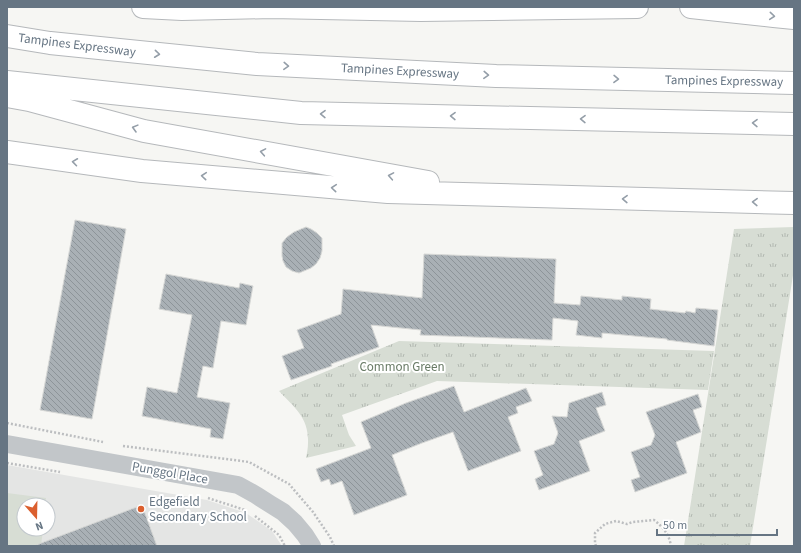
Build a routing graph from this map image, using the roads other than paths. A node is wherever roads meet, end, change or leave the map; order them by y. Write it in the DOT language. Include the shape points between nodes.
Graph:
graph roads {
  1 [pos="142,7"];
  2 [pos="271,7"];
  3 [pos="637,7"];
  4 [pos="691,7"];
  5 [pos="794,18"];
  6 [pos="7,36"];
  7 [pos="7,82"];
  8 [pos="794,83"];
  9 [pos="7,96"];
  10 [pos="794,124"];
  11 [pos="7,152"];
  12 [pos="555,197"];
  13 [pos="794,203"];
  14 [pos="7,444"];
  15 [pos="312,546"];
  1 -- 2 [label="highway"];
  2 -- 3 [label="highway" via="422,10"];
  4 -- 5 [label="highway, one-way"];
  6 -- 8 [label="highway, Tampines Expressway, one-way" via="50,43 257,64 496,76"];
  10 -- 7 [label="highway, one-way" via="301,113"];
  12 -- 9 [label="highway, one-way" via="419,181 144,130"];
  12 -- 11 [label="highway, one-way" via="388,192 142,171"];
  13 -- 12 [label="highway, one-way"];
  14 -- 15 [label="street, Punggol Place" via="238,486 283,512"];
}
